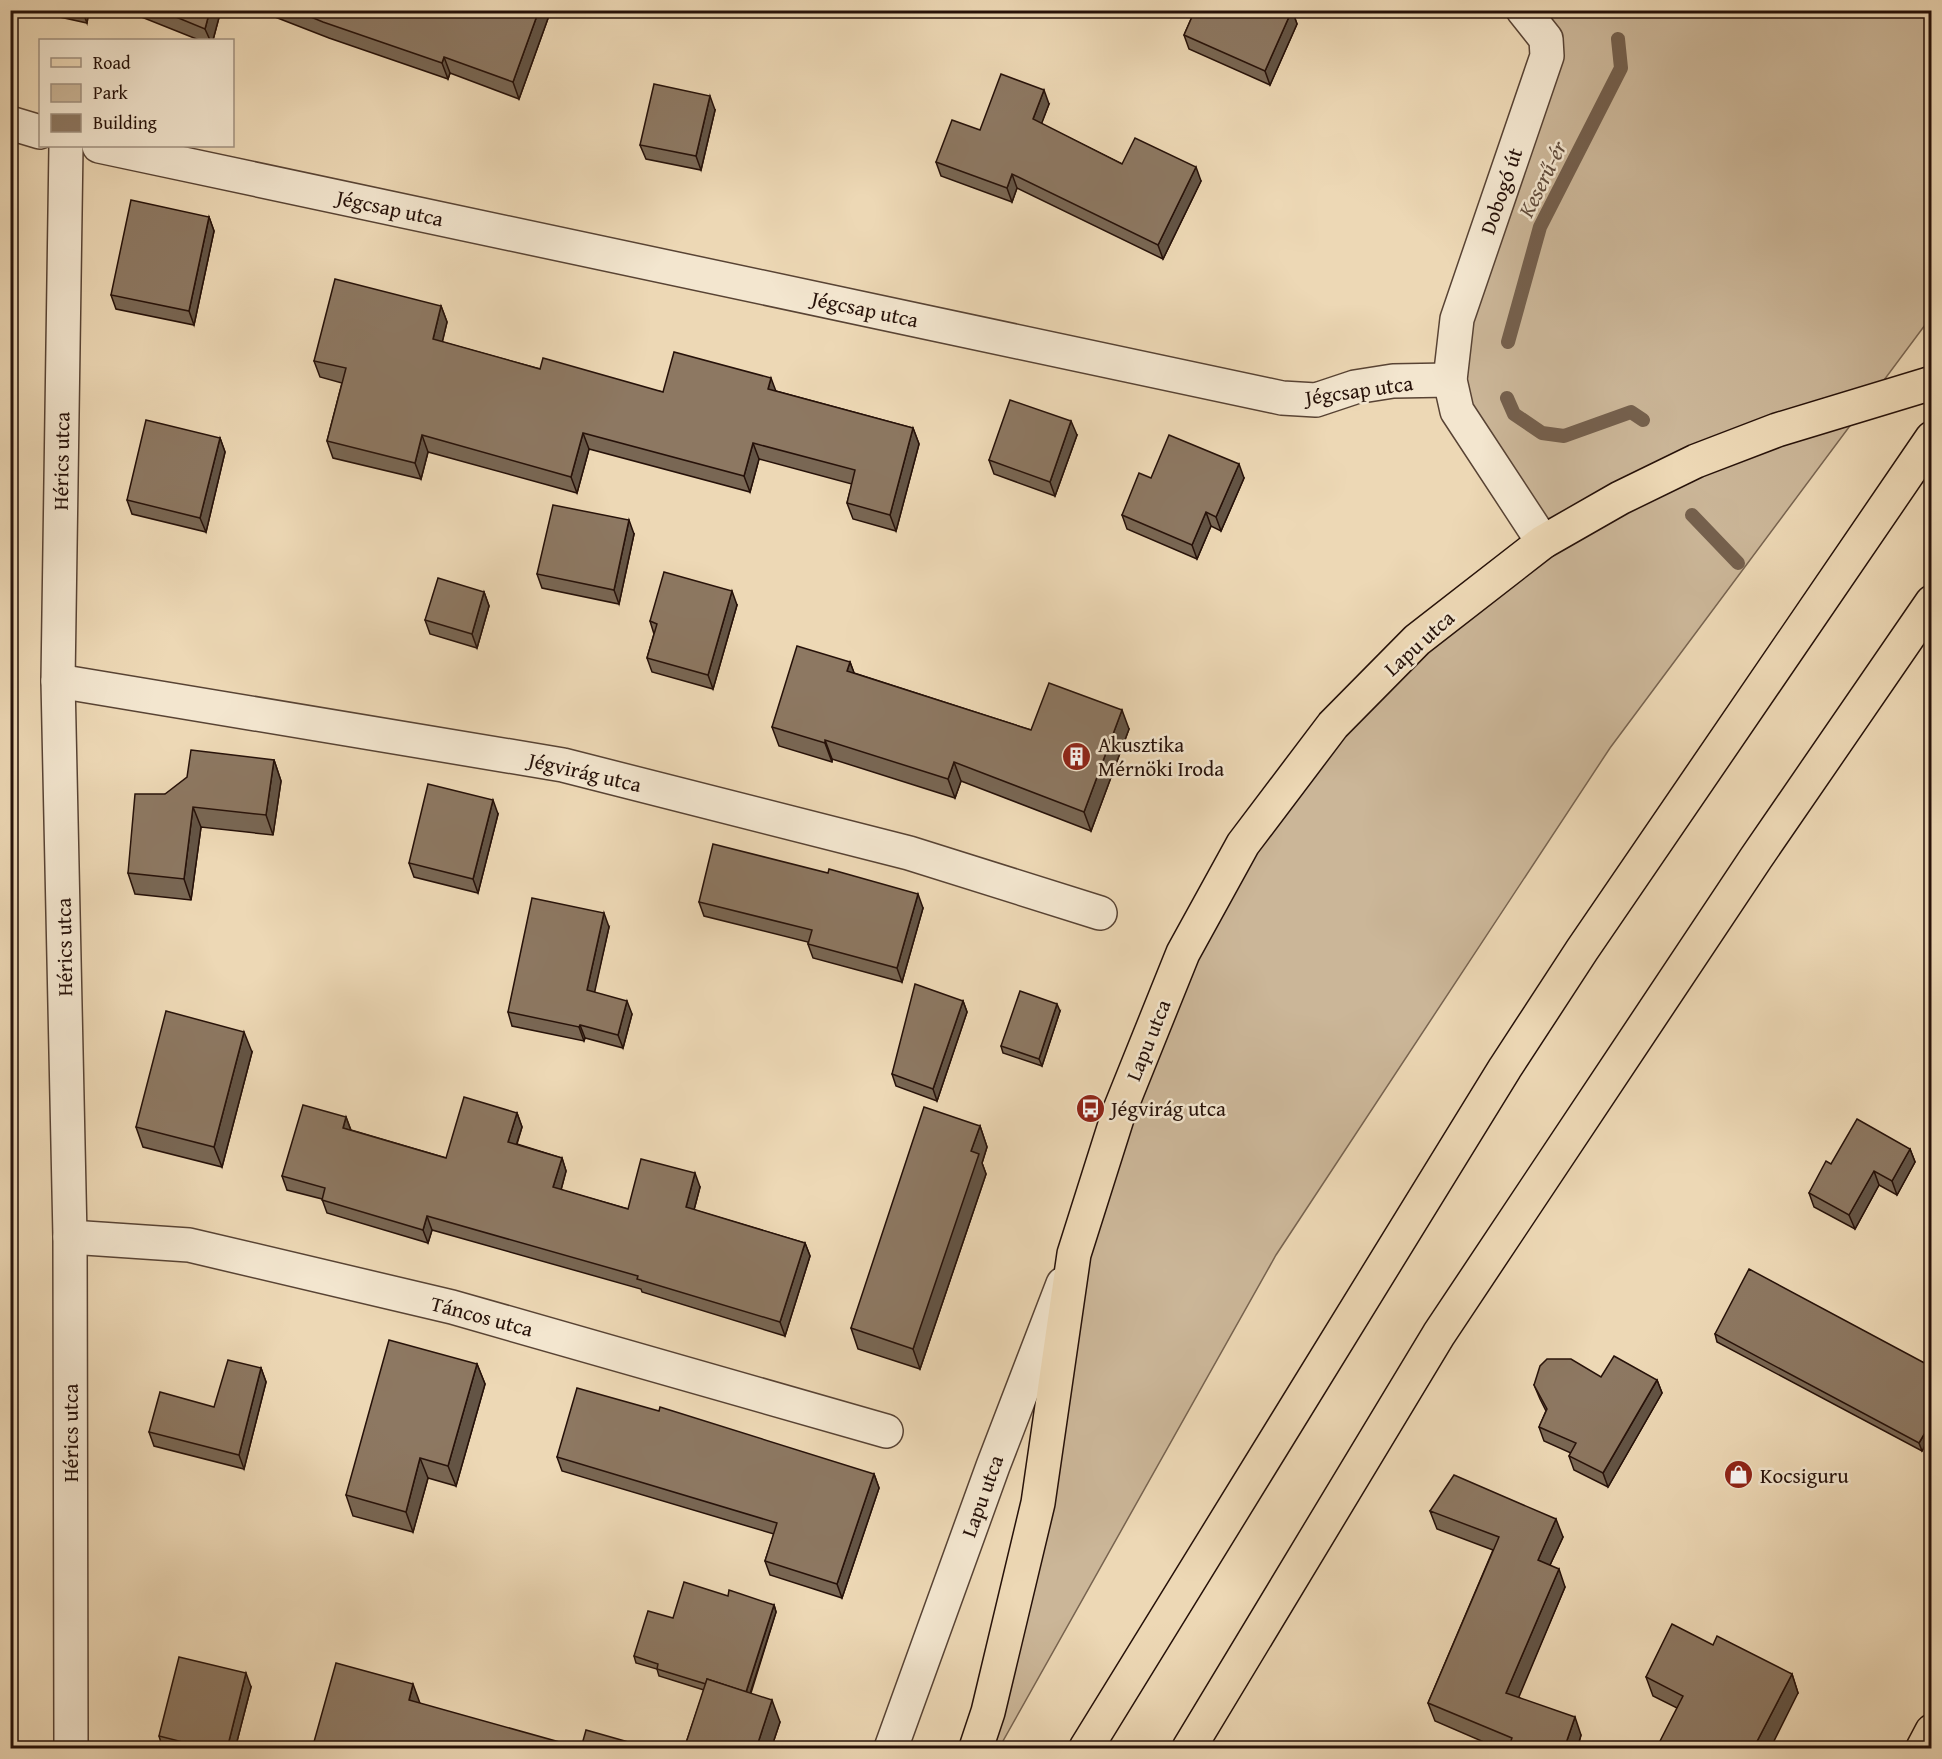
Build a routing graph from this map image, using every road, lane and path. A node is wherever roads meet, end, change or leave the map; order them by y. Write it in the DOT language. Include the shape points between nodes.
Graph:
graph roads {
  1 [pos="1524,10"];
  2 [pos="10,123"];
  3 [pos="39,132"];
  4 [pos="66,147"];
  5 [pos="104,147"];
  6 [pos="1450,380"];
  7 [pos="1932,383"];
  8 [pos="1932,438"];
  9 [pos="1543,542"];
  10 [pos="1932,602"];
  11 [pos="58,681"];
  12 [pos="1100,914"];
  13 [pos="70,1237"];
  14 [pos="1074,1254"];
  15 [pos="886,1431"];
  16 [pos="1932,1731"];
  17 [pos="70,1749"];
  18 [pos="891,1749"];
  19 [pos="976,1749"];
  20 [pos="1086,1749"];
  21 [pos="1189,1749"];
  22 [pos="1923,1749"];
  1 -- 6 [label="street, Dobogó út" via="1546,39 1547,56 1457,319"];
  2 -- 3 [label="street"];
  4 -- 11 [label="street, Hérics utca"];
  5 -- 6 [label="street, Jégcsap utca" via="1282,398 1316,400 1354,387 1393,381"];
  6 -- 9 [label="street" via="1457,411"];
  7 -- 9 [label="main road, Lapu utca" via="1778,430 1696,461"];
  8 -- 20 [label="main road" via="1505,1068"];
  9 -- 14 [label="main road, Lapu utca" via="1417,640 1333,725 1243,844 1183,952 1119,1112"];
  10 -- 21 [label="main road" via="1439,1334"];
  11 -- 12 [label="street, Jégvirág utca" via="563,765 909,853"];
  11 -- 13 [label="street, Hérics utca"];
  13 -- 15 [label="street, Táncos utca" via="189,1245 453,1307"];
  13 -- 17 [label="street, Hérics utca"];
  14 -- 18 [label="street, Lapu utca"];
  14 -- 19 [label="main road" via="1038,1503"];
  16 -- 22 [label="main road"];
}
